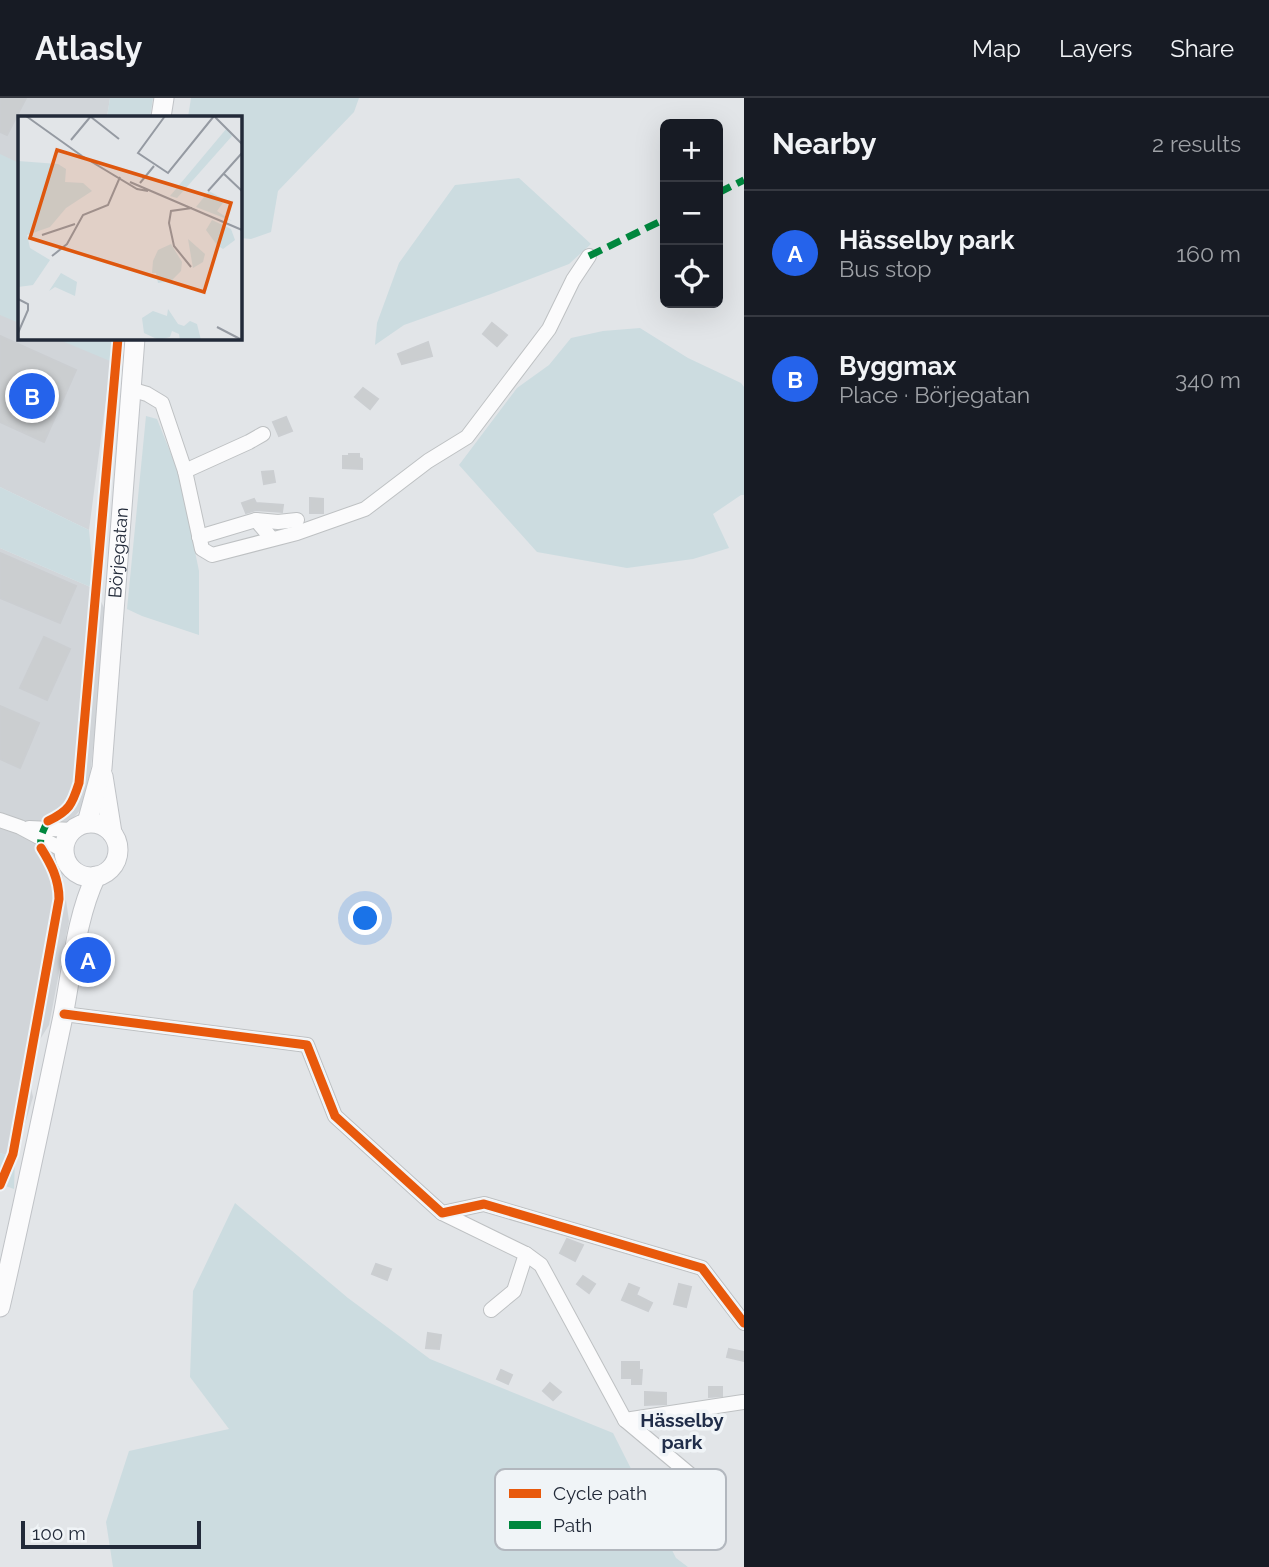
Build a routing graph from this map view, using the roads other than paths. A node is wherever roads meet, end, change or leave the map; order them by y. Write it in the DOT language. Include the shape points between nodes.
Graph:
graph roads {
  1 [pos="163,98"];
  2 [pos="161,116"];
  3 [pos="589,256"];
  4 [pos="135,340"];
  5 [pos="130,389"];
  6 [pos="262,434"];
  7 [pos="185,471"];
  8 [pos="256,520"];
  9 [pos="297,520"];
  10 [pos="199,537"];
  11 [pos="272,539"];
  12 [pos="102,768"];
  13 [pos="0,820"];
  14 [pos="20,827"];
  15 [pos="80,827"];
  16 [pos="112,833"];
  17 [pos="68,860"];
  18 [pos="96,876"];
  19 [pos="79,933"];
  20 [pos="64,1014"];
  21 [pos="442,1213"];
  22 [pos="526,1254"];
  23 [pos="0,1307"];
  24 [pos="491,1310"];
  25 [pos="744,1323"];
  26 [pos="743,1402"];
  27 [pos="625,1420"];
  28 [pos="684,1469"];
  1 -- 2 [label="main road"];
  3 -- 11 [label="street" via="549,329 467,437 366,509"];
  4 -- 5 [label="main road, Börjegatan"];
  5 -- 7 [label="street" via="162,403"];
  5 -- 12 [label="main road, Börjegatan"];
  6 -- 7 [label="street"];
  7 -- 10 [label="street"];
  8 -- 9 [label="street"];
  8 -- 10 [label="street"];
  8 -- 11 [label="street"];
  10 -- 11 [label="street" via="202,549 212,555"];
  12 -- 15 [label="main road, Börjegatan"];
  12 -- 16 [label="main road, Börjegatan"];
  13 -- 14 [label="street"];
  14 -- 15 [label="street"];
  14 -- 17 [label="street"];
  15 -- 16 [label="main road" via="105,827"];
  15 -- 17 [label="main road" via="68,836"];
  16 -- 18 [label="main road" via="117,859"];
  17 -- 18 [label="main road" via="83,875"];
  17 -- 19 [label="main road"];
  18 -- 19 [label="main road"];
  19 -- 20 [label="main road"];
  20 -- 21 [label="street" via="307,1045 335,1115"];
  20 -- 23 [label="main road"];
  21 -- 22 [label="street"];
  21 -- 25 [label="street" via="484,1204 702,1268"];
  22 -- 24 [label="street" via="514,1291"];
  22 -- 27 [label="street" via="541,1265"];
  26 -- 27 [label="street"];
  27 -- 28 [label="street"];
}
